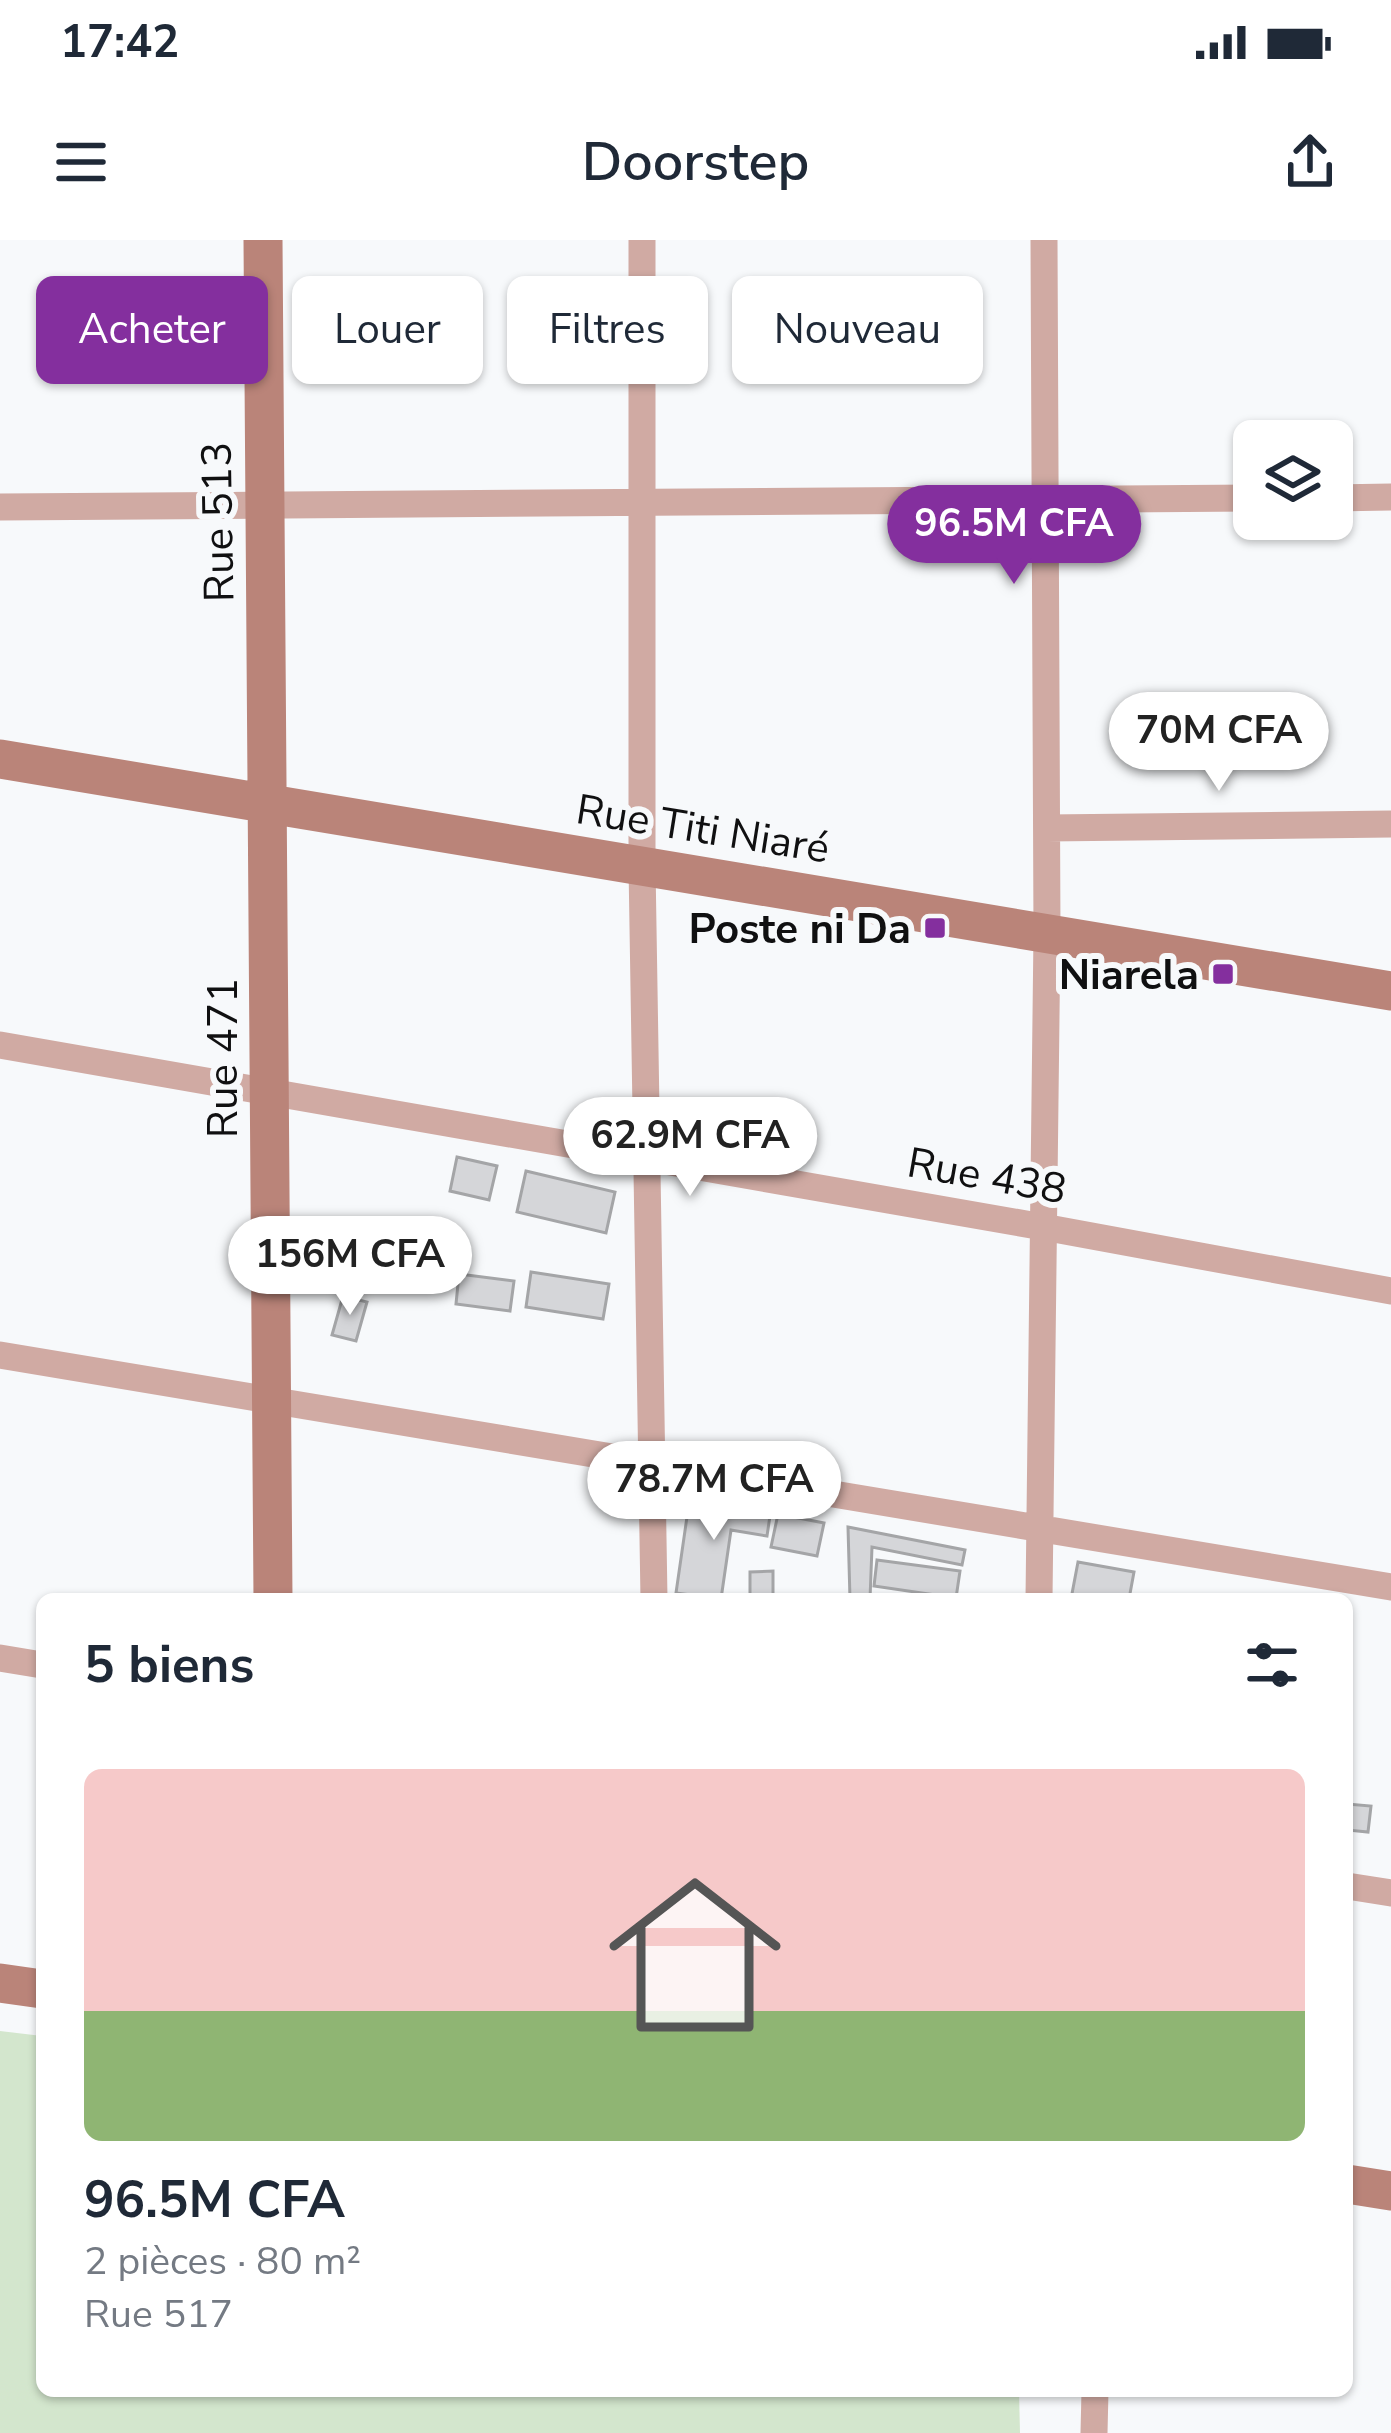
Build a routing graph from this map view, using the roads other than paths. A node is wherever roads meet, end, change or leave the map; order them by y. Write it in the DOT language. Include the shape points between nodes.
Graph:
graph roads {
  1 [pos="263,240"];
  2 [pos="642,240"];
  3 [pos="1044,240"];
  4 [pos="1391,497"];
  5 [pos="1353,498"];
  6 [pos="1233,499"];
  7 [pos="1046,500"];
  8 [pos="642,502"];
  9 [pos="265,506"];
  10 [pos="0,508"];
  11 [pos="0,760"];
  12 [pos="268,804"];
  13 [pos="1391,824"];
  14 [pos="1047,828"];
  15 [pos="642,866"];
  16 [pos="1047,933"];
  17 [pos="1391,991"];
  18 [pos="0,1046"];
  19 [pos="270,1093"];
  20 [pos="646,1160"];
  21 [pos="1043,1227"];
  22 [pos="1391,1291"];
  23 [pos="0,1355"];
  24 [pos="272,1401"];
  25 [pos="652,1462"];
  26 [pos="1040,1527"];
  27 [pos="1391,1587"];
  28 [pos="273,1593"];
  29 [pos="654,1593"];
  30 [pos="1039,1593"];
  31 [pos="0,1658"];
  32 [pos="36,1664"];
  33 [pos="1353,1887"];
  34 [pos="1391,1893"];
  35 [pos="0,1983"];
  36 [pos="36,1988"];
  37 [pos="1353,2185"];
  38 [pos="1391,2191"];
  39 [pos="1095,2397"];
  40 [pos="1094,2433"];
  1 -- 9 [label="street, Rue 513"];
  2 -- 8 [label="street"];
  3 -- 7 [label="street"];
  4 -- 5 [label="street"];
  6 -- 7 [label="street"];
  7 -- 8 [label="street"];
  7 -- 14 [label="street"];
  8 -- 9 [label="street"];
  8 -- 15 [label="street"];
  9 -- 10 [label="street"];
  9 -- 12 [label="street, Rue 513"];
  11 -- 12 [label="street, Rue Titi Niaré"];
  12 -- 15 [label="street, Rue Titi Niaré"];
  12 -- 19 [label="street, Rue 471"];
  13 -- 14 [label="street"];
  14 -- 16 [label="street"];
  15 -- 16 [label="street, Rue Titi Niaré"];
  15 -- 20 [label="street"];
  16 -- 17 [label="street, Rue Titi Niaré"];
  16 -- 21 [label="street"];
  18 -- 19 [label="street, Rue 438"];
  19 -- 20 [label="street, Rue 438"];
  19 -- 24 [label="street, Rue 471"];
  20 -- 21 [label="street, Rue 438"];
  20 -- 25 [label="street"];
  21 -- 22 [label="street, Rue 438"];
  21 -- 26 [label="street"];
  23 -- 24 [label="street"];
  24 -- 25 [label="street"];
  24 -- 28 [label="street, Rue 471"];
  25 -- 26 [label="street"];
  25 -- 29 [label="street"];
  26 -- 27 [label="street"];
  26 -- 30 [label="street"];
  31 -- 32 [label="street"];
  33 -- 34 [label="street"];
  35 -- 36 [label="street"];
  37 -- 38 [label="street"];
  39 -- 40 [label="street"];
}
